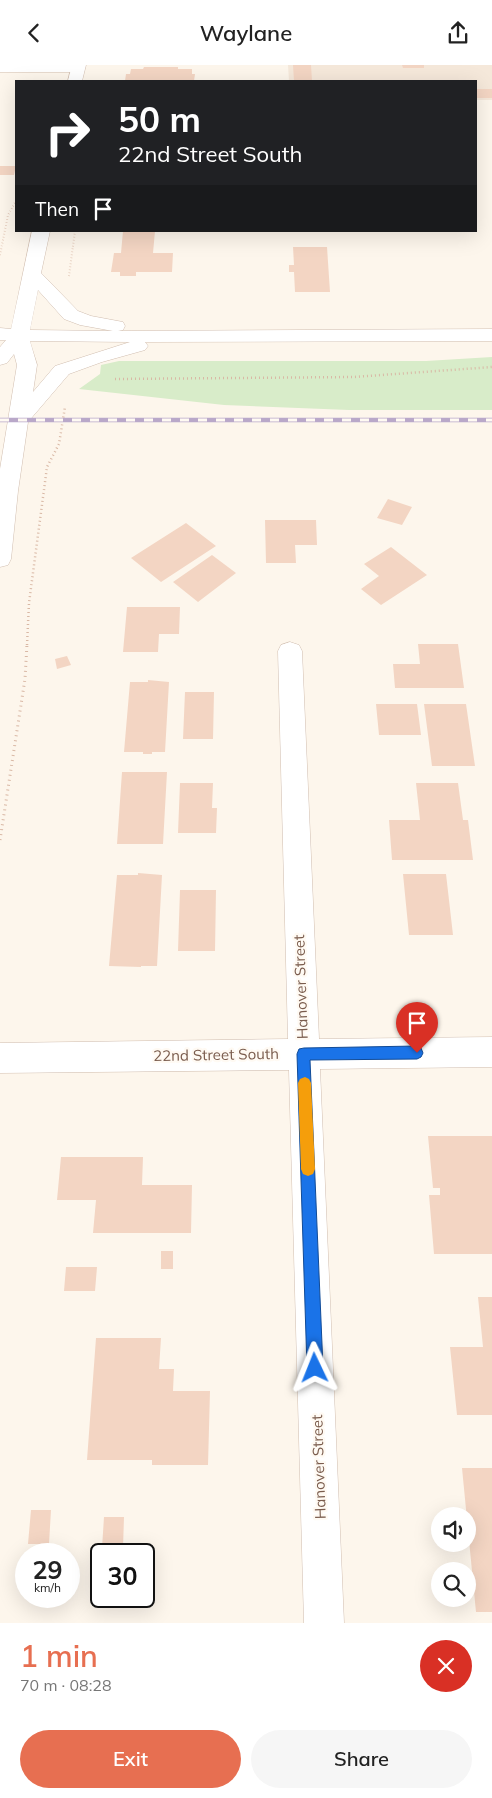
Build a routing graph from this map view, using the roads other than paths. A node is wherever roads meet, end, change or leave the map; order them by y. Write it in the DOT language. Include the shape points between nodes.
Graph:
graph roads {
  1 [pos="0,68"];
  2 [pos="77,71"];
  3 [pos="41,232"];
  4 [pos="32,274"];
  5 [pos="492,335"];
  6 [pos="6,336"];
  7 [pos="174,337"];
  8 [pos="0,359"];
  9 [pos="18,420"];
  10 [pos="0,559"];
  11 [pos="290,651"];
  12 [pos="492,1052"];
  13 [pos="304,1054"];
  14 [pos="0,1058"];
  15 [pos="324,1623"];
  1 -- 2 [label="street"];
  3 -- 4 [label="street"];
  4 -- 6 [label="street"];
  4 -- 7 [label="street" via="71,315 87,321"];
  5 -- 7 [label="street"];
  6 -- 7 [label="street"];
  6 -- 8 [label="street"];
  6 -- 9 [label="street" via="28,365"];
  7 -- 9 [label="street" via="62,370"];
  9 -- 10 [label="street"];
  11 -- 13 [label="street, Hanover Street"];
  12 -- 13 [label="street, 22nd Street South"];
  13 -- 14 [label="street, 22nd Street South"];
  13 -- 15 [label="street, Hanover Street"];
}
